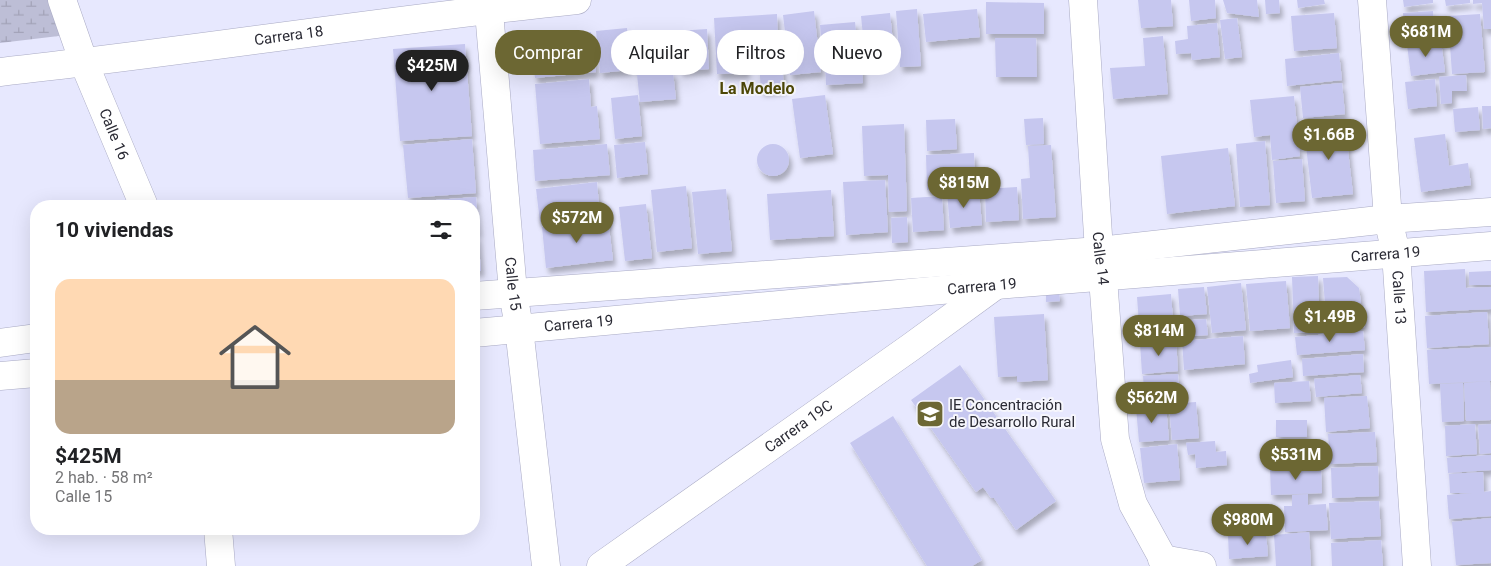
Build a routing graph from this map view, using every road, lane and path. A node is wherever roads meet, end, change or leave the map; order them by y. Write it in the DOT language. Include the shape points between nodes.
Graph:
graph roads {
  1 [pos="62,0"];
  2 [pos="577,0"];
  3 [pos="1083,0"];
  4 [pos="1372,0"];
  5 [pos="489,4"];
  6 [pos="84,62"];
  7 [pos="0,72"];
  8 [pos="142,200"];
  9 [pos="1491,212"];
  10 [pos="1388,219"];
  11 [pos="1491,246"];
  12 [pos="1099,251"];
  13 [pos="1396,253"];
  14 [pos="1103,278"];
  15 [pos="996,285"];
  16 [pos="514,292"];
  17 [pos="480,295"];
  18 [pos="519,328"];
  19 [pos="480,332"];
  20 [pos="30,339"];
  21 [pos="0,343"];
  22 [pos="30,374"];
  23 [pos="0,376"];
  24 [pos="218,535"];
  25 [pos="1164,563"];
  26 [pos="221,566"];
  27 [pos="546,566"];
  28 [pos="601,566"];
  29 [pos="1202,566"];
  30 [pos="1417,566"];
  1 -- 6 [label="street, Calle 16"];
  2 -- 5 [label="street, Carrera 18"];
  3 -- 12 [label="street, Calle 14"];
  4 -- 10 [label="street, Calle 13"];
  5 -- 6 [label="street, Carrera 18"];
  5 -- 16 [label="street, Calle 15"];
  6 -- 7 [label="street, Carrera 18"];
  6 -- 8 [label="street, Calle 16"];
  9 -- 10 [label="street, Carrera 19"];
  10 -- 12 [label="street, Carrera 19"];
  10 -- 13 [label="street, Calle 13"];
  11 -- 13 [label="street, Carrera 19"];
  12 -- 14 [label="street, Calle 14"];
  12 -- 16 [label="street, Carrera 19"];
  13 -- 14 [label="street, Carrera 19"];
  13 -- 30 [label="street, Calle 13"];
  14 -- 15 [label="street, Carrera 19"];
  14 -- 25 [label="street, Calle 14" via="1115,439 1133,504"];
  15 -- 18 [label="street, Carrera 19"];
  15 -- 28 [label="street, Carrera 19C"];
  16 -- 17 [label="street, Carrera 19"];
  16 -- 18 [label="street, Calle 15"];
  18 -- 19 [label="street, Carrera 19"];
  18 -- 27 [label="street, Calle 15"];
  20 -- 21 [label="street"];
  22 -- 23 [label="street"];
  24 -- 26 [label="street"];
  25 -- 29 [label="street"];
}
